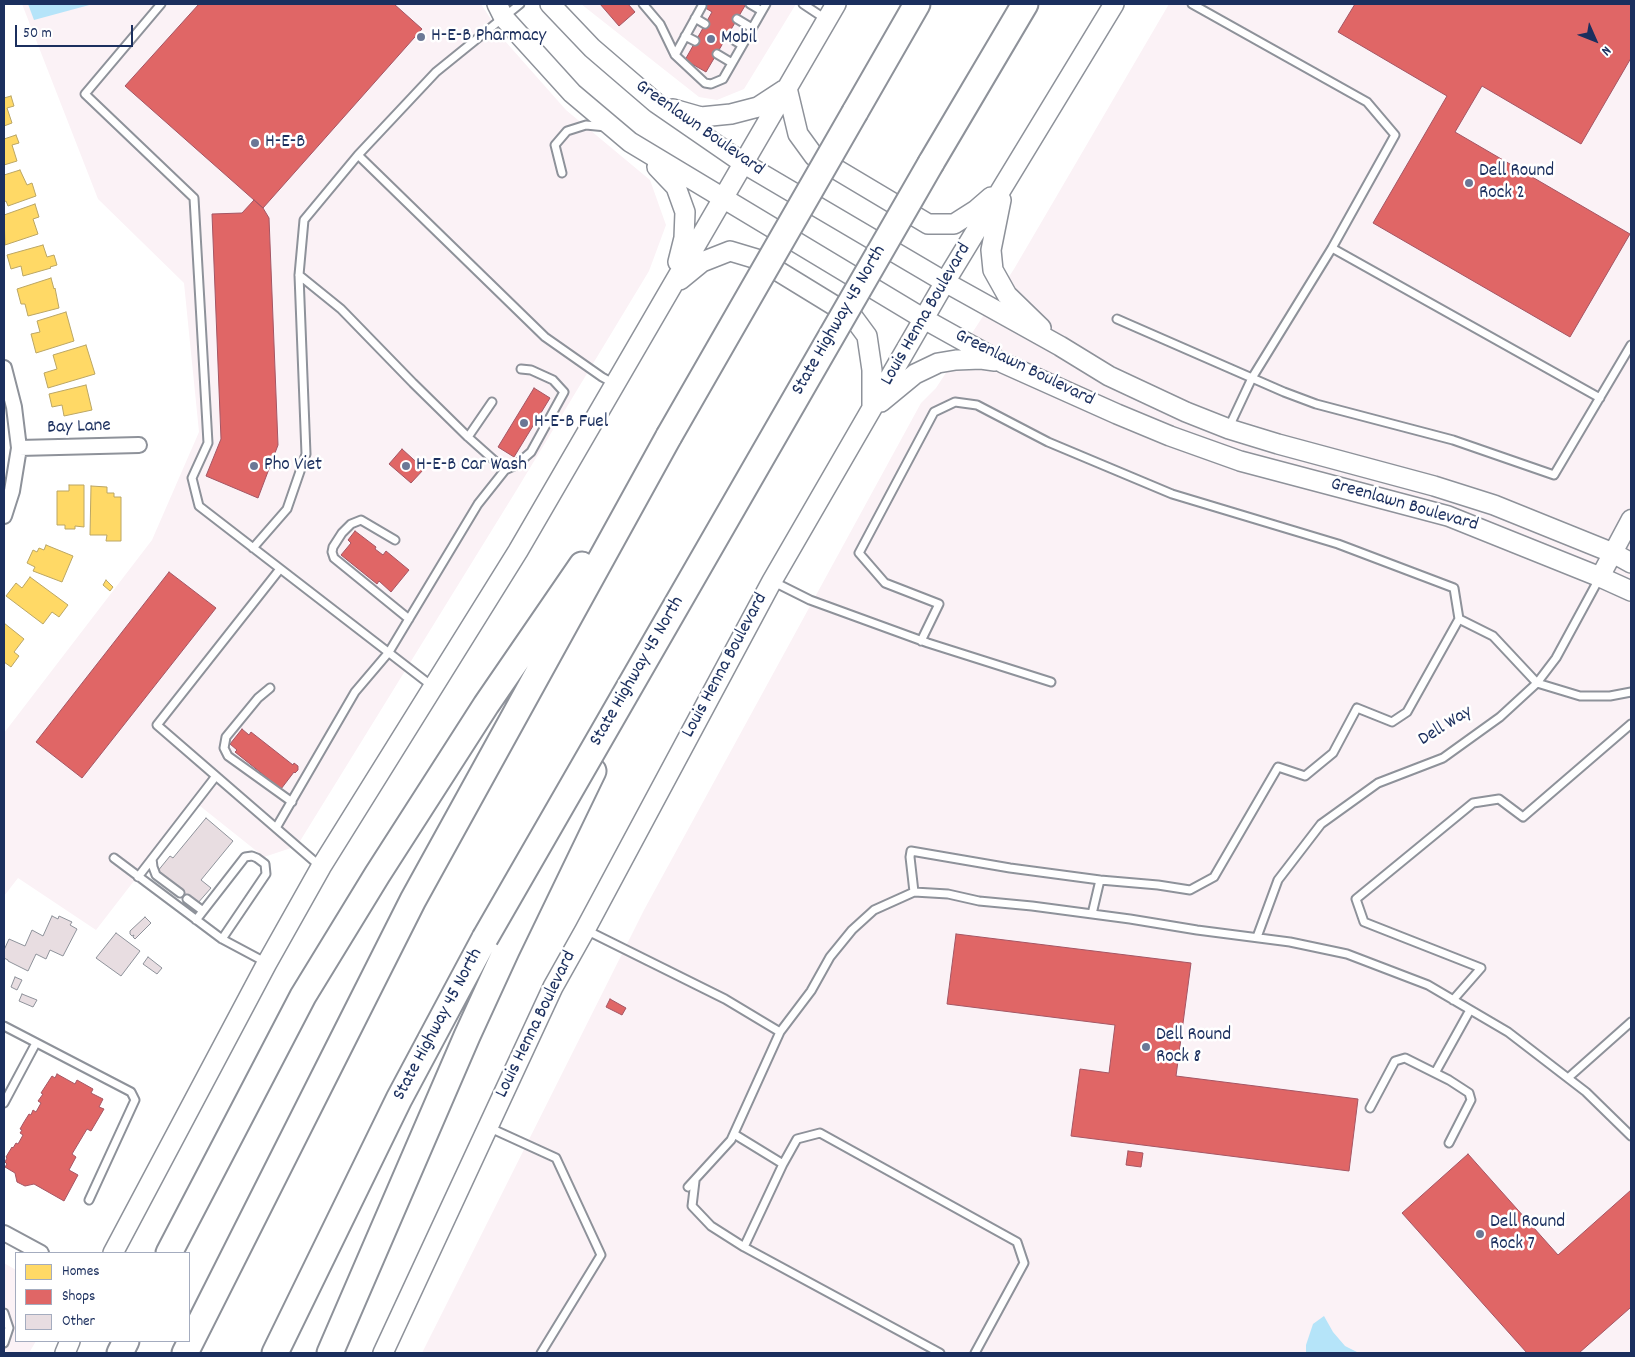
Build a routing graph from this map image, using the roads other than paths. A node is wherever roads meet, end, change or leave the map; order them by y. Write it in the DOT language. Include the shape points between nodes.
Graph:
graph roads {
  1 [pos="161,4"];
  2 [pos="520,4"];
  3 [pos="550,4"];
  4 [pos="643,4"];
  5 [pos="750,4"];
  6 [pos="766,4"];
  7 [pos="803,4"];
  8 [pos="917,4"];
  9 [pos="1025,4"];
  10 [pos="1114,4"];
  11 [pos="1192,4"];
  12 [pos="702,6"];
  13 [pos="500,11"];
  14 [pos="762,11"];
  15 [pos="832,12"];
  16 [pos="695,18"];
  17 [pos="737,18"];
  18 [pos="706,24"];
  19 [pos="752,28"];
  20 [pos="685,36"];
  21 [pos="727,36"];
  22 [pos="695,41"];
  23 [pos="742,45"];
  24 [pos="717,54"];
  25 [pos="675,55"];
  26 [pos="732,63"];
  27 [pos="787,88"];
  28 [pos="656,103"];
  29 [pos="612,127"];
  30 [pos="630,142"];
  31 [pos="358,155"];
  32 [pos="743,163"];
  33 [pos="562,173"];
  34 [pos="1004,186"];
  35 [pos="722,198"];
  36 [pos="1332,248"];
  37 [pos="299,275"];
  38 [pos="945,282"];
  39 [pos="671,287"];
  40 [pos="924,319"];
  41 [pos="1117,319"];
  42 [pos="1631,345"];
  43 [pos="1060,346"];
  44 [pos="1003,363"];
  45 [pos="4,368"];
  46 [pos="520,369"];
  47 [pos="1252,378"];
  48 [pos="616,384"];
  49 [pos="1600,398"];
  50 [pos="492,402"];
  51 [pos="872,409"];
  52 [pos="1229,429"];
  53 [pos="669,436"];
  54 [pos="1170,436"];
  55 [pos="468,437"];
  56 [pos="139,445"];
  57 [pos="20,448"];
  58 [pos="505,470"];
  59 [pos="4,516"];
  60 [pos="1631,519"];
  61 [pos="395,540"];
  62 [pos="253,548"];
  63 [pos="1612,553"];
  64 [pos="1631,563"];
  65 [pos="280,568"];
  66 [pos="1600,577"];
  67 [pos="772,581"];
  68 [pos="1631,591"];
  69 [pos="409,619"];
  70 [pos="1459,620"];
  71 [pos="921,641"];
  72 [pos="389,652"];
  73 [pos="1051,682"];
  74 [pos="1537,683"];
  75 [pos="432,687"];
  76 [pos="270,688"];
  77 [pos="1631,692"];
  78 [pos="1631,724"];
  79 [pos="216,776"];
  80 [pos="292,802"];
  81 [pos="276,828"];
  82 [pos="114,858"];
  83 [pos="152,858"];
  84 [pos="321,867"];
  85 [pos="138,877"];
  86 [pos="1100,880"];
  87 [pos="914,892"];
  88 [pos="180,893"];
  89 [pos="188,899"];
  90 [pos="203,911"];
  91 [pos="1092,914"];
  92 [pos="196,920"];
  93 [pos="585,930"];
  94 [pos="1257,937"];
  95 [pos="222,939"];
  96 [pos="496,944"];
  97 [pos="267,963"];
  98 [pos="1453,1000"];
  99 [pos="1470,1010"];
  100 [pos="1631,1022"];
  101 [pos="4,1026"];
  102 [pos="780,1032"];
  103 [pos="36,1043"];
  104 [pos="1435,1073"];
  105 [pos="1568,1078"];
  106 [pos="4,1103"];
  107 [pos="1370,1108"];
  108 [pos="1631,1122"];
  109 [pos="488,1126"];
  110 [pos="1625,1129"];
  111 [pos="734,1134"];
  112 [pos="1631,1136"];
  113 [pos="1449,1143"];
  114 [pos="784,1164"];
  115 [pos="695,1180"];
  116 [pos="688,1187"];
  117 [pos="89,1200"];
  118 [pos="4,1233"];
  119 [pos="744,1247"];
  120 [pos="40,1252"];
  121 [pos="114,1252"];
  122 [pos="170,1252"];
  123 [pos="4,1313"];
  124 [pos="4,1342"];
  125 [pos="185,1353"];
  126 [pos="275,1353"];
  127 [pos="330,1353"];
  128 [pos="383,1353"];
  129 [pos="541,1353"];
  130 [pos="940,1353"];
  131 [pos="975,1353"];
  1 -- 62 [label="lane" via="85,94 194,198 208,443 192,478 199,506"];
  2 -- 13 [label="lane"];
  3 -- 28 [label="main road, Greenlawn Boulevard" via="592,48"];
  4 -- 25 [label="lane" via="660,24"];
  5 -- 14 [label="lane"];
  6 -- 14 [label="lane"];
  7 -- 15 [label="lane"];
  8 -- 53 [label="highway, bridge"];
  9 -- 96 [label="highway, State Highway 45 North, bridge" via="656,640"];
  10 -- 34 [label="main road, Louis Henna Boulevard"];
  11 -- 36 [label="lane" via="1368,102 1395,134"];
  12 -- 16 [label="lane"];
  13 -- 29 [label="main road, Greenlawn Boulevard" via="572,93"];
  13 -- 31 [label="lane" via="436,72"];
  14 -- 19 [label="lane"];
  15 -- 27 [label="main road"];
  16 -- 18 [label="lane"];
  16 -- 20 [label="lane"];
  17 -- 19 [label="lane"];
  19 -- 23 [label="lane"];
  20 -- 22 [label="lane"];
  20 -- 25 [label="lane"];
  21 -- 23 [label="lane"];
  23 -- 26 [label="lane"];
  24 -- 26 [label="lane"];
  25 -- 26 [label="lane" via="711,84 723,78"];
  27 -- 28 [label="main road" via="758,107 731,114 701,117"];
  27 -- 32 [label="main road"];
  27 -- 34 [label="main road" via="798,134 814,156 928,224 954,224"];
  28 -- 32 [label="main road, Greenlawn Boulevard"];
  29 -- 30 [label="main road, Greenlawn Boulevard"];
  29 -- 33 [label="lane" via="586,125 567,131 556,144"];
  30 -- 35 [label="main road, Greenlawn Boulevard"];
  30 -- 39 [label="main road" via="676,187 685,212 684,238"];
  31 -- 37 [label="lane" via="304,220"];
  31 -- 48 [label="lane" via="545,337"];
  32 -- 35 [label="main road"];
  32 -- 38 [label="main road, Greenlawn Boulevard"];
  34 -- 38 [label="main road, Louis Henna Boulevard"];
  34 -- 43 [label="main road" via="991,250 993,270 1007,296"];
  35 -- 39 [label="main road"];
  35 -- 40 [label="main road, Greenlawn Boulevard"];
  36 -- 47 [label="lane"];
  36 -- 49 [label="lane"];
  37 -- 55 [label="lane" via="341,309"];
  37 -- 62 [label="lane" via="306,454 287,509"];
  38 -- 40 [label="main road, Louis Henna Boulevard"];
  38 -- 43 [label="main road, Greenlawn Boulevard"];
  39 -- 48 [label="main road"];
  39 -- 51 [label="main road" via="702,262 730,251 760,260 858,323 867,336 872,370"];
  40 -- 44 [label="main road, Greenlawn Boulevard"];
  40 -- 51 [label="main road, Louis Henna Boulevard"];
  41 -- 47 [label="lane"];
  42 -- 49 [label="lane"];
  43 -- 52 [label="main road, Greenlawn Boulevard" via="1131,387"];
  44 -- 51 [label="main road" via="981,359 938,363 915,374"];
  44 -- 54 [label="main road, Greenlawn Boulevard"];
  45 -- 57 [label="street"];
  46 -- 58 [label="lane" via="554,380 564,392 531,452"];
  47 -- 49 [label="lane" via="1316,404 1453,440 1554,475"];
  47 -- 52 [label="lane"];
  48 -- 75 [label="main road" via="518,551"];
  50 -- 55 [label="lane"];
  51 -- 67 [label="main road, Louis Henna Boulevard"];
  52 -- 54 [label="main road" via="1212,440 1199,442"];
  52 -- 63 [label="main road, Greenlawn Boulevard" via="1494,504"];
  53 -- 122 [label="highway" via="486,706 377,875 303,996"];
  53 -- 125 [label="highway" via="413,900"];
  54 -- 66 [label="main road, Greenlawn Boulevard" via="1240,461 1448,516"];
  55 -- 58 [label="lane"];
  56 -- 57 [label="street, Bay Lane"];
  57 -- 59 [label="street"];
  58 -- 69 [label="lane" via="478,504"];
  60 -- 63 [label="street, Dell Way"];
  61 -- 69 [label="lane" via="361,520 342,533 332,552 334,558"];
  62 -- 65 [label="lane"];
  63 -- 64 [label="main road, Greenlawn Boulevard"];
  63 -- 66 [label="street, Dell Way"];
  65 -- 72 [label="lane"];
  65 -- 79 [label="lane" via="157,725"];
  66 -- 68 [label="main road, Greenlawn Boulevard"];
  66 -- 74 [label="lane, Dell Way" via="1556,658"];
  67 -- 71 [label="lane" via="810,600"];
  67 -- 93 [label="main road, Louis Henna Boulevard"];
  69 -- 72 [label="lane"];
  70 -- 71 [label="lane" via="1454,588 1338,544 1172,494 1041,439 977,405 955,402 934,412 859,553 885,583 938,604"];
  70 -- 74 [label="lane" via="1493,636"];
  70 -- 86 [label="lane" via="1407,712 1392,722 1357,708 1333,753 1305,776 1278,767 1214,877 1190,890"];
  71 -- 73 [label="lane"];
  72 -- 75 [label="lane"];
  72 -- 80 [label="lane" via="355,692"];
  74 -- 77 [label="lane" via="1580,696"];
  74 -- 94 [label="lane, Dell Way" via="1500,717 1443,758 1378,783 1321,824 1278,880"];
  75 -- 84 [label="main road"];
  76 -- 80 [label="lane" via="226,737 224,748 228,756"];
  78 -- 98 [label="lane" via="1523,817 1499,799 1473,803 1356,899 1364,922 1481,968"];
  79 -- 81 [label="lane"];
  79 -- 83 [label="lane"];
  80 -- 81 [label="lane"];
  81 -- 84 [label="lane"];
  82 -- 85 [label="lane"];
  83 -- 85 [label="lane"];
  83 -- 88 [label="lane" via="156,875"];
  84 -- 97 [label="main road"];
  85 -- 92 [label="lane"];
  86 -- 87 [label="lane" via="911,851"];
  86 -- 91 [label="lane"];
  87 -- 91 [label="lane"];
  87 -- 102 [label="lane" via="874,910 852,930"];
  89 -- 90 [label="lane"];
  90 -- 92 [label="lane"];
  90 -- 95 [label="lane" via="245,857 252,856 265,864 266,874"];
  91 -- 94 [label="lane"];
  92 -- 95 [label="lane"];
  93 -- 102 [label="lane" via="725,999"];
  93 -- 109 [label="main road, Louis Henna Boulevard" via="552,987"];
  94 -- 98 [label="lane" via="1348,954 1428,986"];
  95 -- 97 [label="lane"];
  96 -- 126 [label="highway, State Highway 45 North" via="399,1099"];
  96 -- 127 [label="highway" via="467,1036"];
  97 -- 121 [label="main road"];
  98 -- 99 [label="lane"];
  99 -- 104 [label="lane"];
  99 -- 105 [label="lane" via="1508,1032"];
  100 -- 105 [label="lane"];
  101 -- 103 [label="lane"];
  102 -- 111 [label="lane"];
  103 -- 106 [label="lane"];
  103 -- 117 [label="lane" via="131,1092 135,1100"];
  104 -- 107 [label="lane" via="1405,1058 1395,1061"];
  104 -- 113 [label="lane" via="1469,1092 1471,1100"];
  105 -- 110 [label="lane"];
  108 -- 110 [label="lane"];
  109 -- 128 [label="main road, Louis Henna Boulevard"];
  109 -- 129 [label="lane" via="556,1158 600,1255"];
  110 -- 112 [label="lane"];
  111 -- 114 [label="lane"];
  111 -- 115 [label="lane"];
  114 -- 119 [label="lane"];
  114 -- 131 [label="lane" via="797,1139 820,1133 1017,1242 1024,1263"];
  115 -- 116 [label="lane"];
  115 -- 119 [label="lane" via="692,1206 710,1226"];
  118 -- 120 [label="street"];
  119 -- 130 [label="lane"];
  123 -- 124 [label="lane" via="9,1328"];
}
